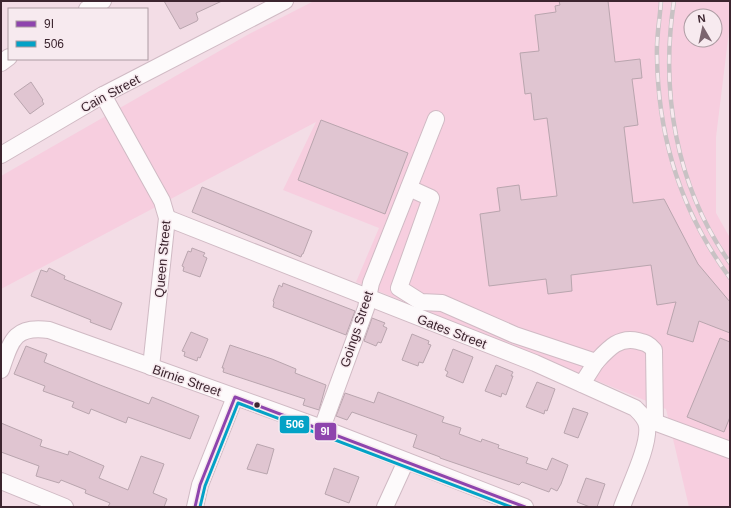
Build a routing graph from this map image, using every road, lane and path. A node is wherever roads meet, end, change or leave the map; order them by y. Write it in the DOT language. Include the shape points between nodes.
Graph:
graph roads {
  1 [pos="103,1"];
  2 [pos="285,1"];
  3 [pos="89,8"];
  4 [pos="103,95"];
  5 [pos="436,119"];
  6 [pos="1,155"];
  7 [pos="409,188"];
  8 [pos="167,218"];
  9 [pos="368,298"];
  10 [pos="596,362"];
  11 [pos="151,367"];
  12 [pos="1,370"];
  13 [pos="582,384"];
  14 [pos="235,397"];
  15 [pos="650,420"];
  16 [pos="322,428"];
  17 [pos="730,450"];
  18 [pos="406,461"];
  19 [pos="1,481"];
  20 [pos="65,507"];
  21 [pos="195,507"];
  22 [pos="385,507"];
  23 [pos="522,507"];
  24 [pos="622,507"];
  1 -- 3 [label="street"];
  2 -- 4 [label="street, Cain Street"];
  4 -- 6 [label="street, Cain Street"];
  4 -- 8 [label="street, Queen Street" via="162,202"];
  5 -- 7 [label="street, Goings Street"];
  7 -- 9 [label="street, Goings Street" via="371,283"];
  7 -- 10 [label="street" via="431,198 399,288 421,302 442,303 515,335"];
  8 -- 9 [label="street, Gates Street"];
  8 -- 11 [label="street, Queen Street"];
  9 -- 13 [label="street, Gates Street"];
  9 -- 16 [label="street, Goings Street"];
  10 -- 13 [label="street"];
  10 -- 15 [label="street" via="619,341 631,339 648,344 654,350"];
  11 -- 12 [label="street, Birnie Street" via="37,328 17,335"];
  11 -- 14 [label="street, Birnie Street"];
  13 -- 15 [label="street, Gates Street" via="635,408"];
  14 -- 16 [label="street, Birnie Street"];
  14 -- 21 [label="street" via="200,485"];
  15 -- 17 [label="street, Gates Street"];
  15 -- 24 [label="street" via="647,426 647,440"];
  16 -- 18 [label="street, Birnie Street"];
  18 -- 22 [label="street"];
  18 -- 23 [label="street, Birnie Street"];
  19 -- 20 [label="street"];
}
